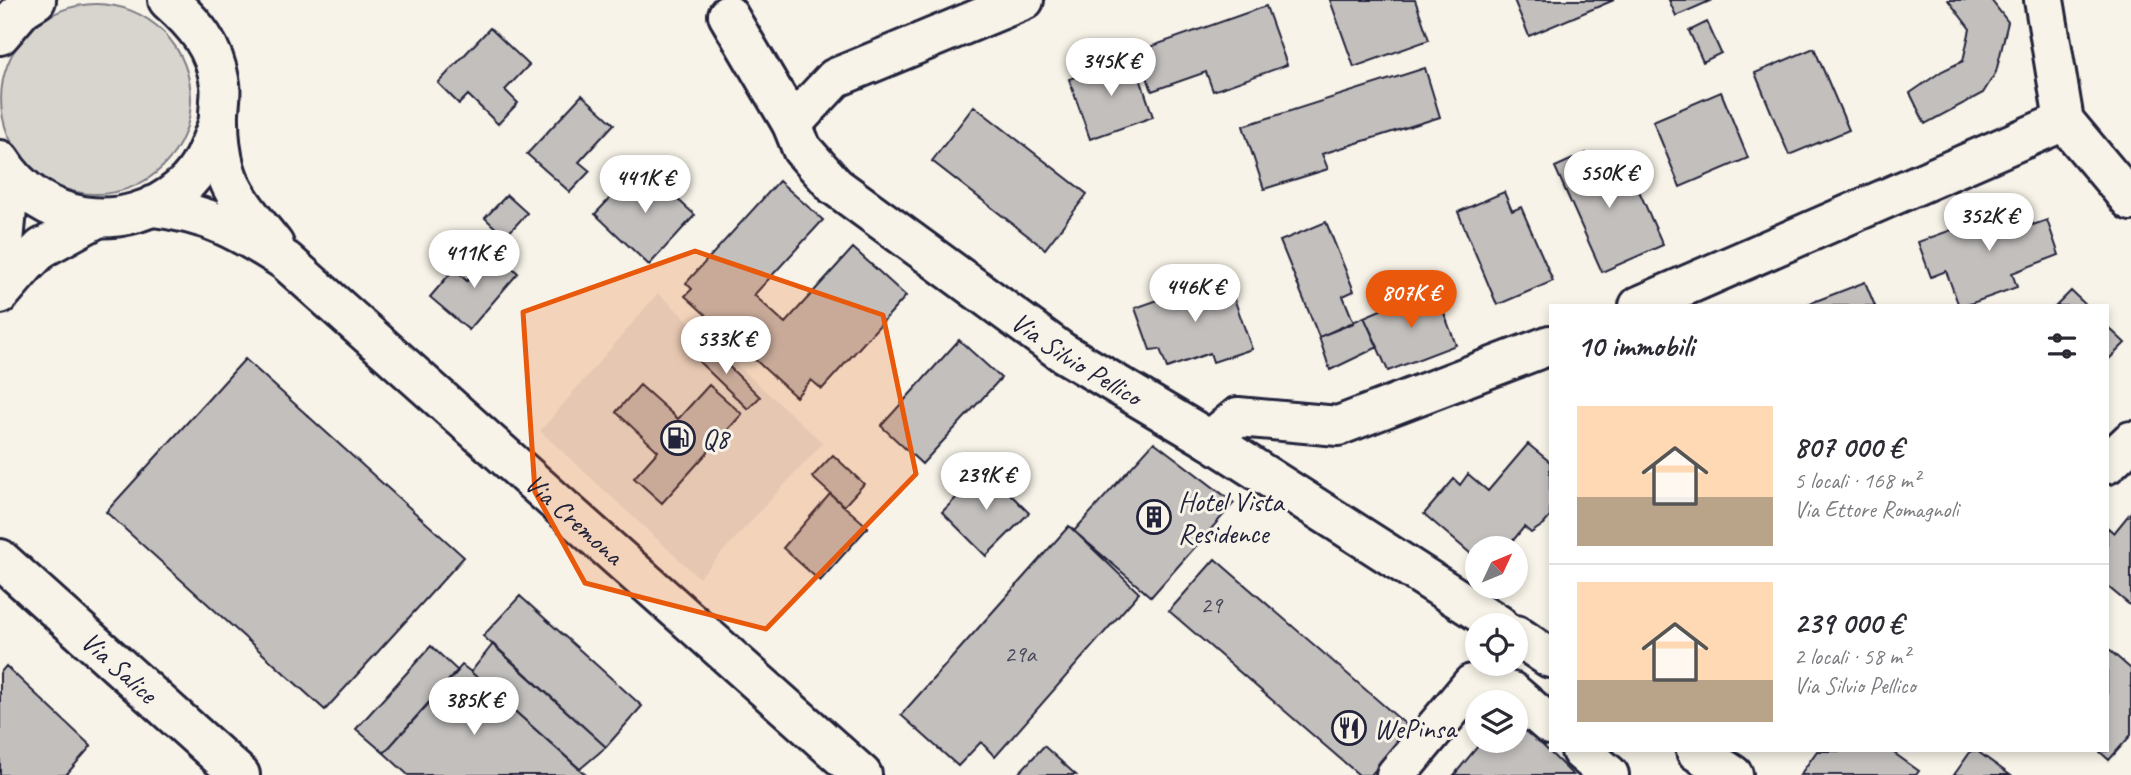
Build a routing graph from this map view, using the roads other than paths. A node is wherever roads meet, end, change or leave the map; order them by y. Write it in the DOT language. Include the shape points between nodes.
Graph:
graph roads {
  1 [pos="36,0"];
  2 [pos="168,0"];
  3 [pos="1024,0"];
  4 [pos="2045,0"];
  5 [pos="727,15"];
  6 [pos="0,35"];
  7 [pos="219,121"];
  8 [pos="2064,121"];
  9 [pos="792,124"];
  10 [pos="5,168"];
  11 [pos="2131,201"];
  12 [pos="153,207"];
  13 [pos="97,218"];
  14 [pos="0,259"];
  15 [pos="286,261"];
  16 [pos="0,294"];
  17 [pos="1644,304"];
  18 [pos="1549,345"];
  19 [pos="1210,440"];
  20 [pos="2131,441"];
  21 [pos="2109,462"];
  22 [pos="0,559"];
  23 [pos="1480,613"];
  24 [pos="1528,643"];
  25 [pos="1549,657"];
  26 [pos="1549,724"];
  27 [pos="1582,752"];
  28 [pos="1698,752"];
  29 [pos="240,775"];
  30 [pos="862,775"];
  31 [pos="1396,775"];
  32 [pos="1609,775"];
  33 [pos="1733,775"];
  1 -- 6 [label="street"];
  2 -- 7 [label="street, Via Cremona" via="192,21 211,51 220,85"];
  3 -- 9 [label="street" via="835,78"];
  4 -- 8 [label="street"];
  5 -- 9 [label="street, Via Silvio Pellico"];
  7 -- 12 [label="street, Via Cremona" via="206,157 184,186"];
  7 -- 15 [label="street, Via Cremona" via="226,173"];
  8 -- 11 [label="street"];
  8 -- 17 [label="street"];
  9 -- 19 [label="street, Via Silvio Pellico" via="802,149 835,186 1062,352"];
  10 -- 13 [label="street, Via Cremona" via="35,198 65,212"];
  10 -- 14 [label="street"];
  12 -- 13 [label="street, Via Cremona" via="126,216"];
  12 -- 15 [label="street, Via Cremona" via="213,220"];
  13 -- 16 [label="street" via="43,248"];
  15 -- 30 [label="street, Via Cremona"];
  18 -- 19 [label="street" via="1338,426 1238,417"];
  19 -- 23 [label="street, Via Silvio Pellico"];
  20 -- 21 [label="street"];
  22 -- 29 [label="street, Via Salice"];
  24 -- 25 [label="street"];
  26 -- 31 [label="street" via="1512,692 1472,684"];
  27 -- 32 [label="street"];
  28 -- 33 [label="street"];
}
